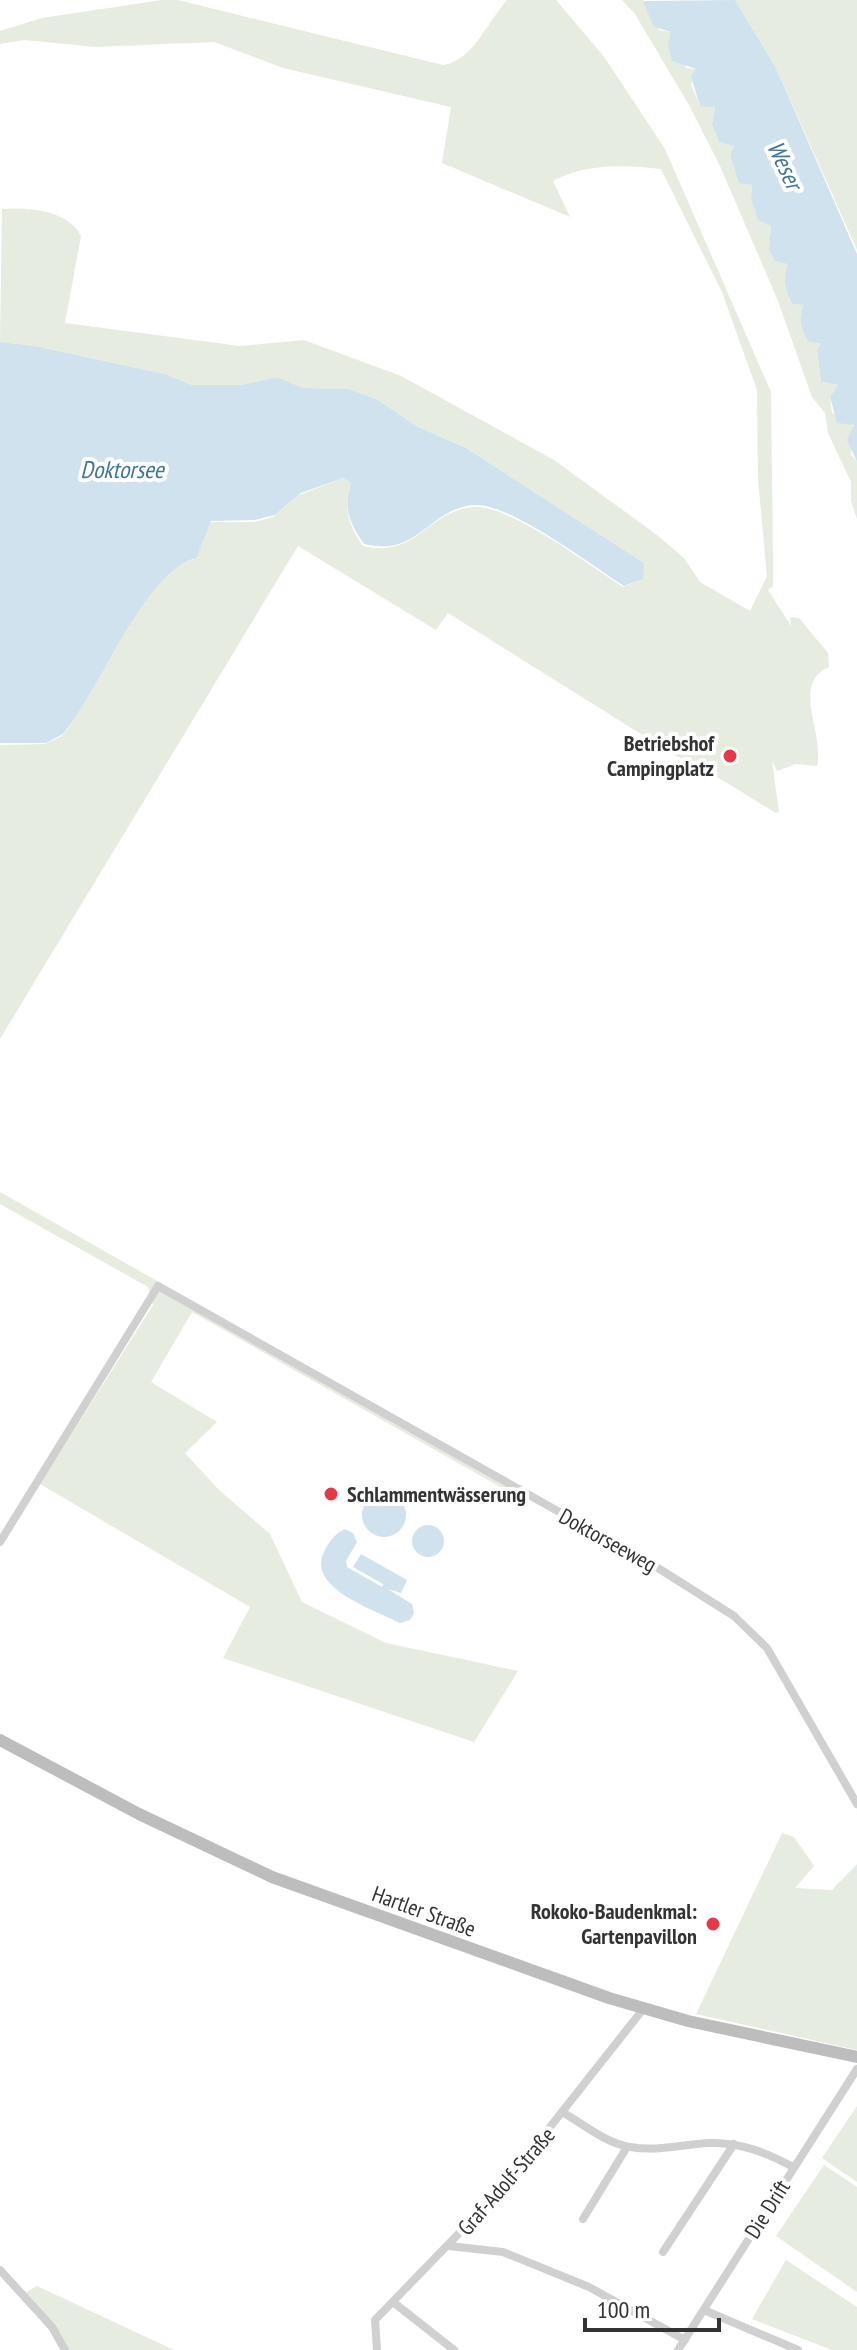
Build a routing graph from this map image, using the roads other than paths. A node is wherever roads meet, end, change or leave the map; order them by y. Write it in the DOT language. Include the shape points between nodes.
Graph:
graph roads {
  1 [pos="0,1542"];
  2 [pos="0,1740"];
  3 [pos="857,1804"];
  4 [pos="644,2008"];
  5 [pos="857,2057"];
  6 [pos="857,2069"];
  7 [pos="564,2113"];
  8 [pos="734,2144"];
  9 [pos="627,2147"];
  10 [pos="793,2167"];
  11 [pos="583,2219"];
  12 [pos="449,2246"];
  13 [pos="663,2252"];
  14 [pos="0,2270"];
  15 [pos="393,2302"];
  16 [pos="704,2310"];
  17 [pos="685,2340"];
  18 [pos="65,2350"];
  19 [pos="377,2350"];
  20 [pos="454,2350"];
  21 [pos="678,2350"];
  22 [pos="798,2350"];
  1 -- 3 [label="street, Doktorseeweg" via="158,1286 734,1616 767,1648"];
  2 -- 4 [label="main road, Hartler Straße" via="272,1877"];
  4 -- 5 [label="main road, Hartler Straße"];
  4 -- 7 [label="street, Graf-Adolf-Straße"];
  6 -- 10 [label="street, Die Drift"];
  7 -- 9 [label="street"];
  7 -- 12 [label="street, Graf-Adolf-Straße"];
  8 -- 9 [label="street"];
  8 -- 10 [label="street"];
  8 -- 13 [label="street"];
  9 -- 11 [label="street"];
  10 -- 16 [label="street, Die Drift"];
  12 -- 15 [label="street, Graf-Adolf-Straße"];
  12 -- 17 [label="street" via="503,2252 561,2275"];
  14 -- 18 [label="street" via="52,2327"];
  15 -- 19 [label="street, Graf-Adolf-Straße" via="375,2320"];
  15 -- 20 [label="street"];
  16 -- 17 [label="street, Die Drift"];
  16 -- 22 [label="street"];
  17 -- 21 [label="street, Die Drift"];
}
